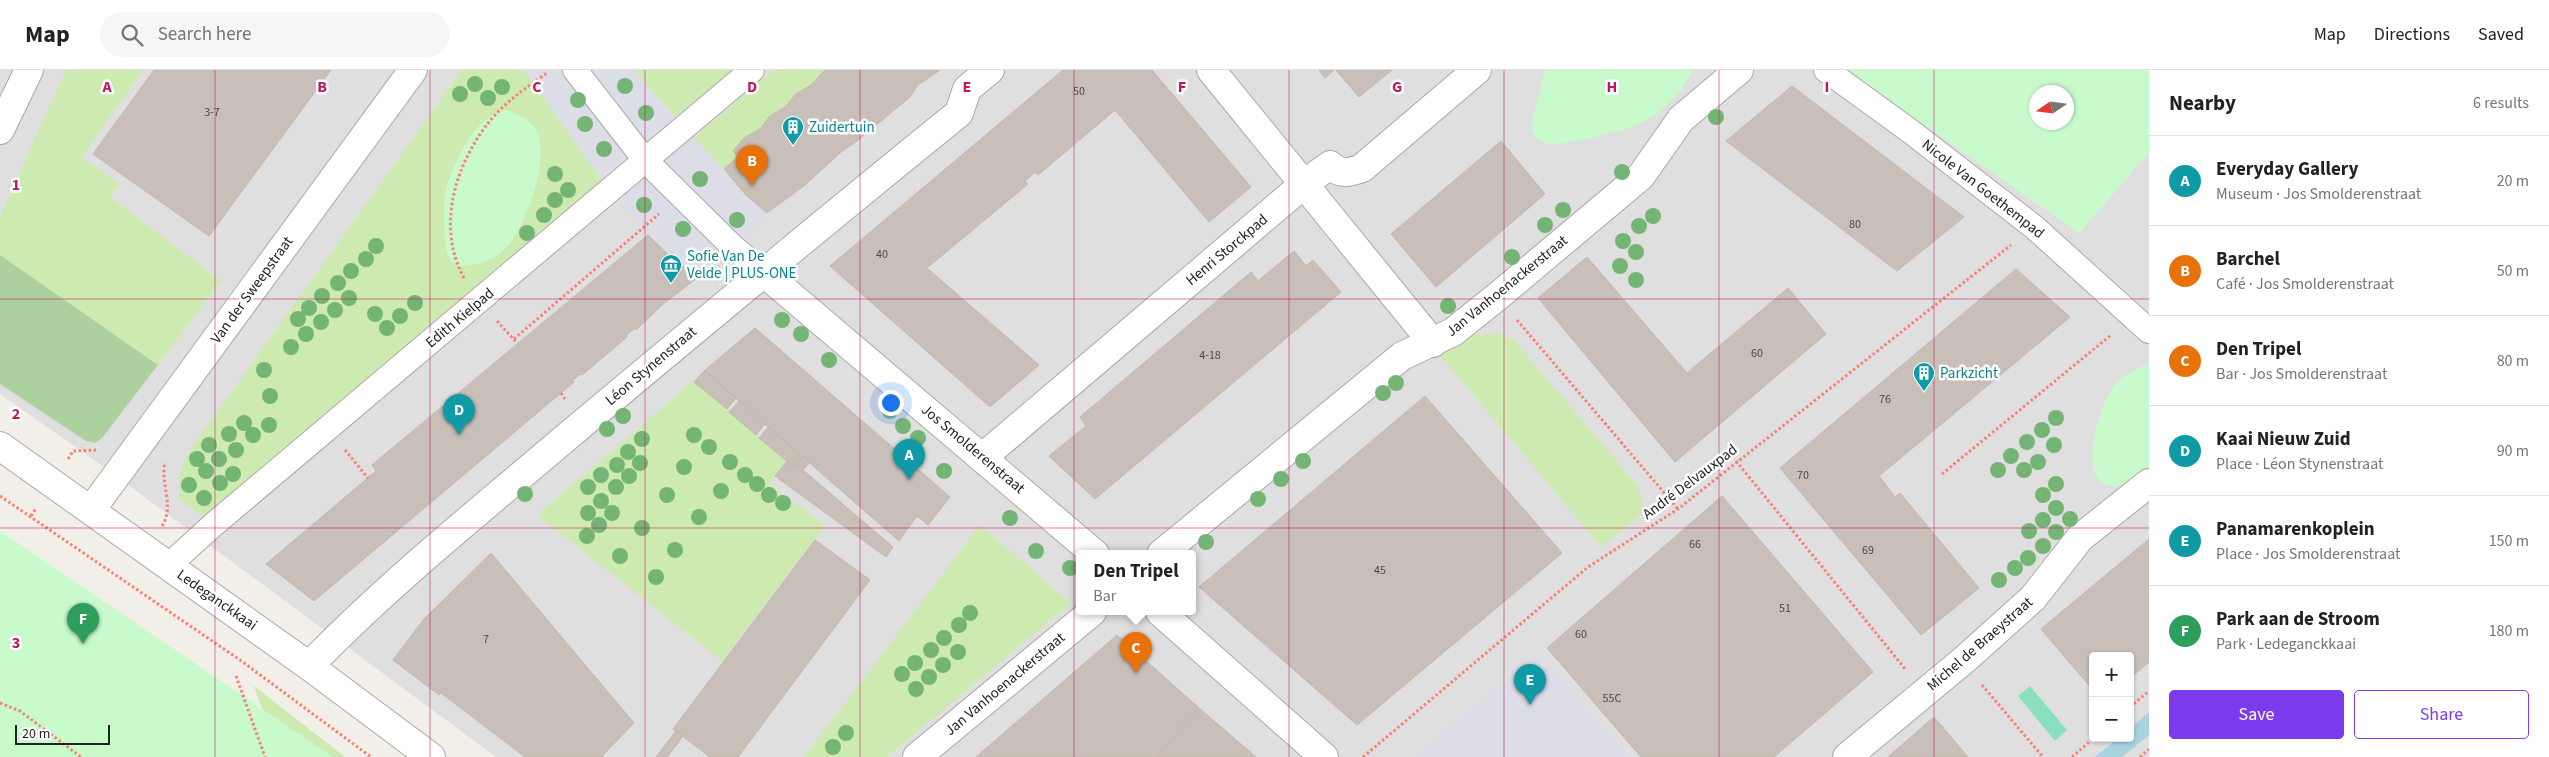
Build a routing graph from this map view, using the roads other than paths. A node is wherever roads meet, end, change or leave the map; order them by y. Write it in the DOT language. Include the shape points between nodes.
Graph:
graph roads {
  1 [pos="29,70"];
  2 [pos="413,70"];
  3 [pos="575,70"];
  4 [pos="752,70"];
  5 [pos="990,70"];
  6 [pos="1211,70"];
  7 [pos="1477,70"];
  8 [pos="1739,70"];
  9 [pos="1826,70"];
  10 [pos="0,130"];
  11 [pos="645,160"];
  12 [pos="1304,184"];
  13 [pos="763,272"];
  14 [pos="2141,324"];
  15 [pos="1433,343"];
  16 [pos="0,446"];
  17 [pos="983,457"];
  18 [pos="2149,483"];
  19 [pos="91,510"];
  20 [pos="1090,550"];
  21 [pos="1166,550"];
  22 [pos="158,558"];
  23 [pos="1088,615"];
  24 [pos="1163,615"];
  25 [pos="309,666"];
  26 [pos="431,757"];
  27 [pos="917,757"];
  28 [pos="1324,757"];
  29 [pos="1847,757"];
  1 -- 10 [label="street"];
  2 -- 19 [label="street, Van der Sweepstraat"];
  3 -- 11 [label="street, Jos Smolderenstraat"];
  4 -- 11 [label="street, Edith Kielpad"];
  5 -- 13 [label="street, Léon Stynenstraat" via="966,89 959,112"];
  6 -- 12 [label="street"];
  7 -- 12 [label="street, Henri Storckpad" via="1362,168 1348,174 1336,171 1330,164"];
  8 -- 15 [label="street, Jan Vanhoenackerstraat" via="1681,119 1641,176 1498,296 1453,332"];
  9 -- 14 [label="street, Nicole Van Goethempad" via="2034,227"];
  11 -- 13 [label="street, Jos Smolderenstraat" via="733,247"];
  11 -- 22 [label="street, Edith Kielpad" via="214,525"];
  12 -- 15 [label="street"];
  12 -- 17 [label="street, Henri Storckpad"];
  13 -- 17 [label="street, Jos Smolderenstraat"];
  13 -- 25 [label="street, Léon Stynenstraat" via="354,620"];
  15 -- 21 [label="street, Jan Vanhoenackerstraat" via="1402,356"];
  16 -- 19 [label="street, Ledeganckkaai"];
  17 -- 20 [label="street, Jos Smolderenstraat"];
  18 -- 29 [label="street, Michel de Braeystraat" via="2080,538 2033,598"];
  19 -- 22 [label="street, Ledeganckkaai"];
  22 -- 25 [label="street, Ledeganckkaai"];
  23 -- 27 [label="street, Jan Vanhoenackerstraat"];
  24 -- 28 [label="street"];
  25 -- 26 [label="street, Ledeganckkaai"];
}
